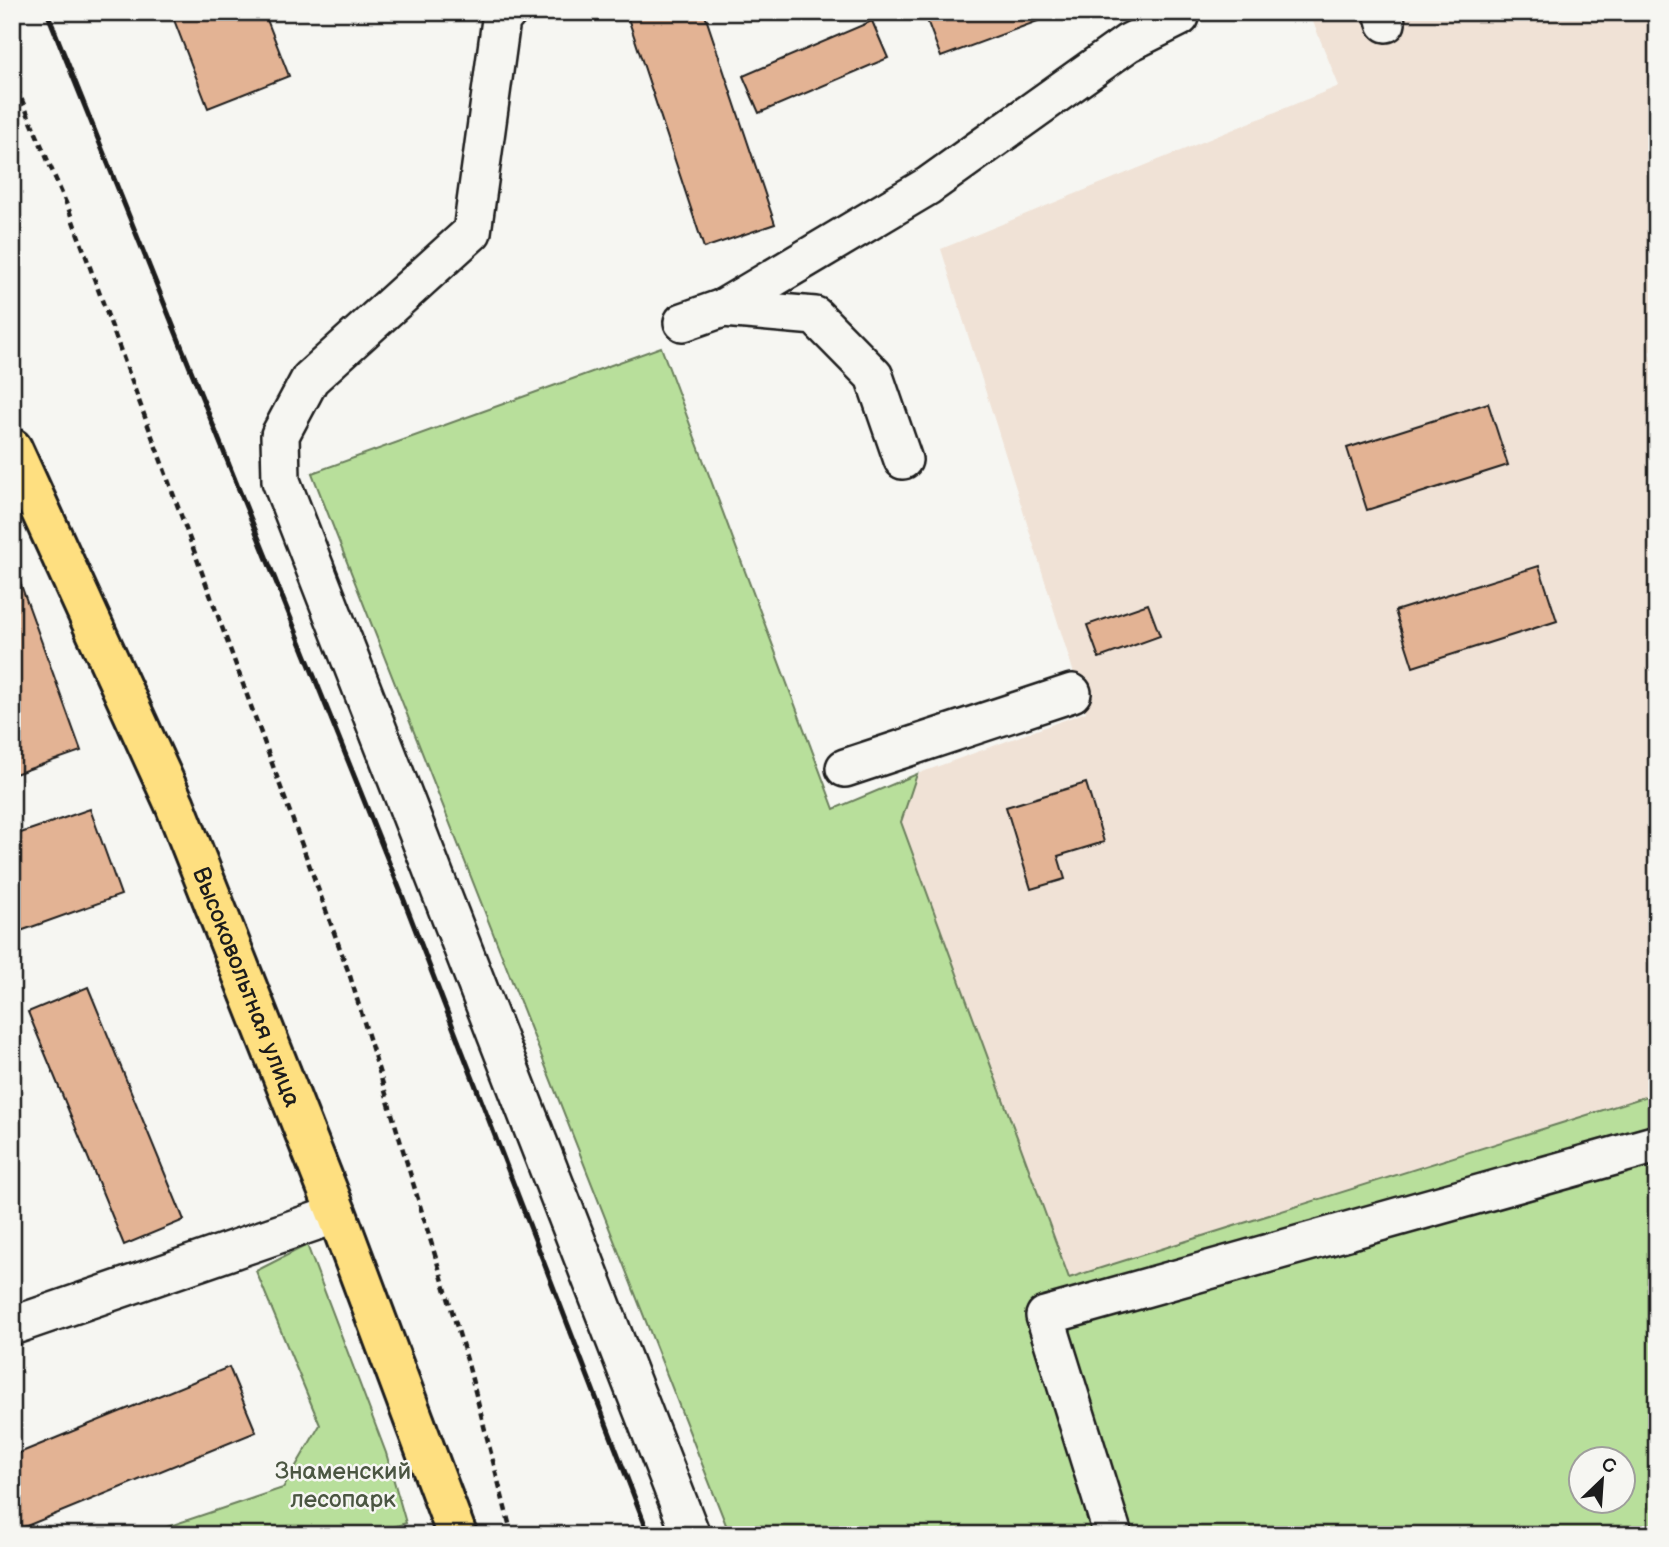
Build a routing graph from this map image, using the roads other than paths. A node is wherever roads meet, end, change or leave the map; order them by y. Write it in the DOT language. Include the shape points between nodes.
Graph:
graph roads {
  1 [pos="498,15"];
  2 [pos="1180,18"];
  3 [pos="723,308"];
  4 [pos="683,322"];
  5 [pos="903,460"];
  6 [pos="16,464"];
  7 [pos="1072,693"];
  8 [pos="845,768"];
  9 [pos="1657,1144"];
  10 [pos="337,1214"];
  11 [pos="12,1326"];
  12 [pos="457,1535"];
  13 [pos="691,1535"];
  14 [pos="1114,1535"];
  1 -- 13 [label="street" via="472,232 310,379 280,435 281,481"];
  2 -- 3 [label="street" via="1128,43 928,186"];
  3 -- 4 [label="street"];
  3 -- 5 [label="street" via="815,316 874,376"];
  6 -- 10 [label="main road, Высоковольтная улица" via="175,805"];
  7 -- 8 [label="street"];
  9 -- 14 [label="street" via="1045,1316"];
  10 -- 11 [label="street"];
  10 -- 12 [label="main road, Высоковольтная улица"];
}
